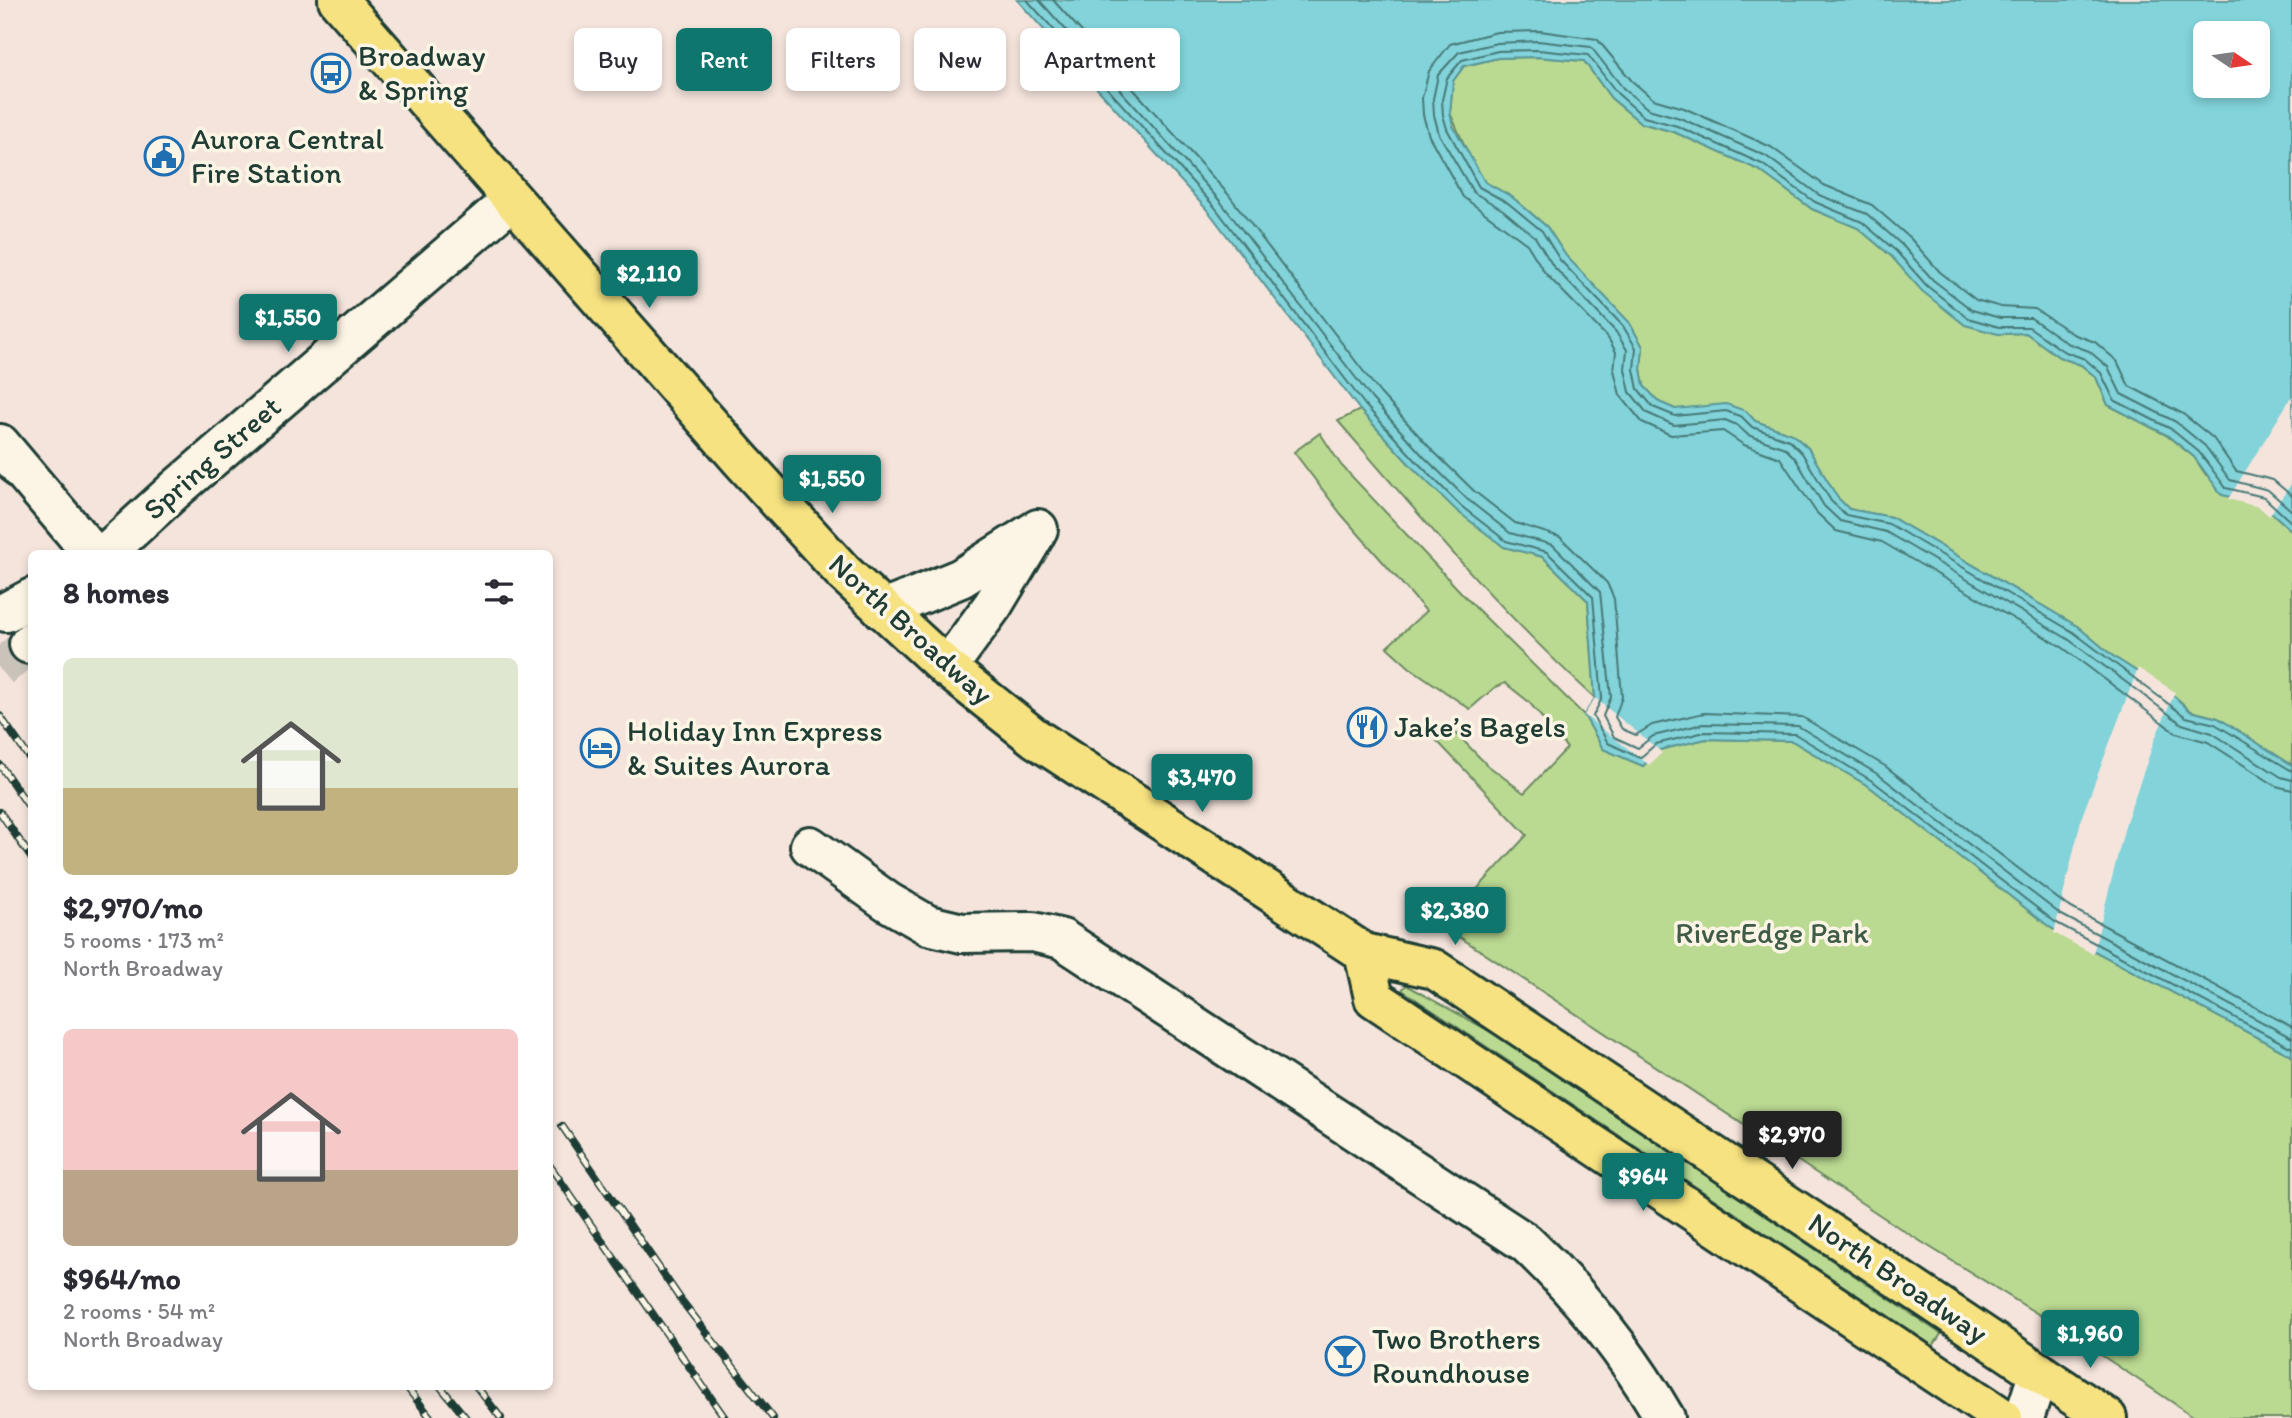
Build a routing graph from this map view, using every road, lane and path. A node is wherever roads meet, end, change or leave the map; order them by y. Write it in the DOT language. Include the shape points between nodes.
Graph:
graph roads {
  1 [pos="338,0"];
  2 [pos="512,200"];
  3 [pos="0,444"];
  4 [pos="89,550"];
  5 [pos="109,550"];
  6 [pos="883,610"];
  7 [pos="947,668"];
  8 [pos="810,846"];
  9 [pos="1364,953"];
  10 [pos="2039,1372"];
  11 [pos="1665,1418"];
  12 [pos="2003,1418"];
  13 [pos="2024,1418"];
  14 [pos="2107,1418"];
  1 -- 2 [label="main road, North Broadway"];
  2 -- 5 [label="street, Spring Street"];
  2 -- 6 [label="main road, North Broadway" via="741,460"];
  3 -- 4 [label="street"];
  6 -- 7 [label="main road, North Broadway"];
  6 -- 7 [label="street" via="961,578 1038,528 993,605"];
  7 -- 9 [label="main road, North Broadway" via="1035,738"];
  8 -- 11 [label="street" via="928,925 961,933 1033,932 1062,939 1526,1243 1567,1282 1604,1328"];
  9 -- 10 [label="main road, North Broadway" via="1434,969"];
  9 -- 12 [label="main road, North Broadway" via="1374,998"];
  10 -- 13 [label="street"];
  10 -- 14 [label="main road, North Broadway"];
}
